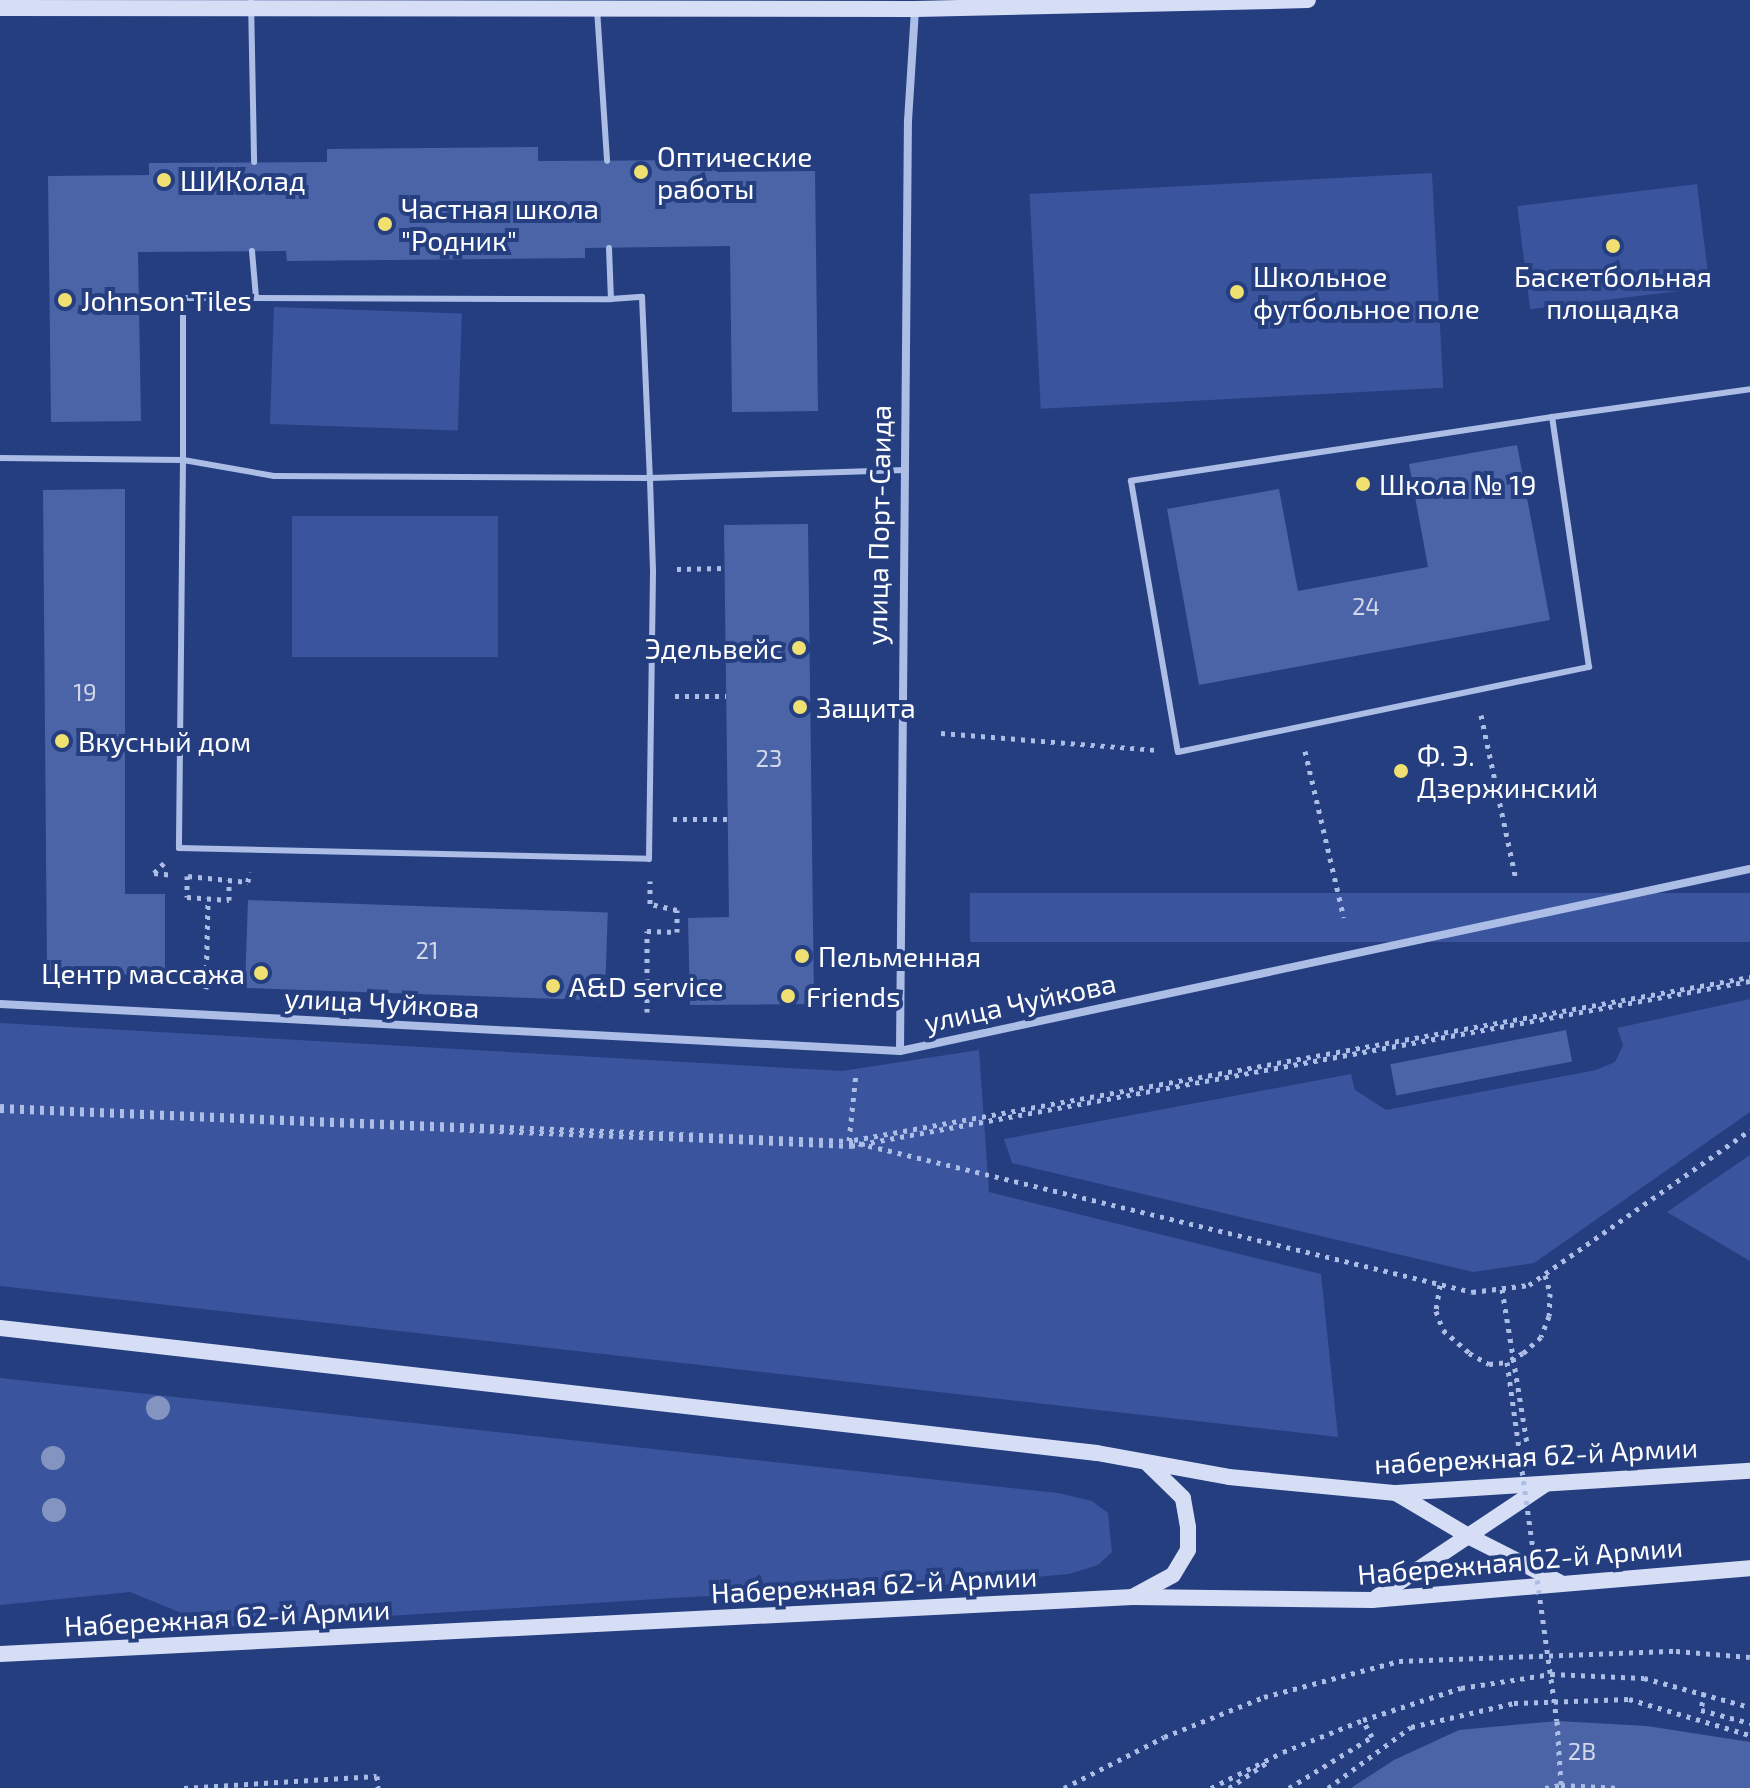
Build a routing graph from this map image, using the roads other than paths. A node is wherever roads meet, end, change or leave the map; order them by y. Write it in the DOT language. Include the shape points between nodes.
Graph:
graph roads {
  1 [pos="1308,0"];
  2 [pos="915,4"];
  3 [pos="251,5"];
  4 [pos="0,8"];
  5 [pos="597,9"];
  6 [pos="607,161"];
  7 [pos="254,162"];
  8 [pos="609,248"];
  9 [pos="252,251"];
  10 [pos="256,298"];
  11 [pos="611,299"];
  12 [pos="1750,389"];
  13 [pos="1552,417"];
  14 [pos="0,458"];
  15 [pos="183,460"];
  16 [pos="906,470"];
  17 [pos="650,478"];
  18 [pos="1750,869"];
  19 [pos="0,1004"];
  20 [pos="900,1051"];
  21 [pos="0,1328"];
  22 [pos="1148,1464"];
  23 [pos="1750,1471"];
  24 [pos="1546,1483"];
  25 [pos="1396,1493"];
  26 [pos="1470,1537"];
  27 [pos="1750,1568"];
  28 [pos="1562,1583"];
  29 [pos="1133,1597"];
  30 [pos="1372,1600"];
  31 [pos="0,1654"];
  1 -- 2 [label="main road"];
  2 -- 5 [label="main road"];
  2 -- 16 [label="street, улица Порт-Саида" via="908,121"];
  3 -- 4 [label="main road"];
  3 -- 5 [label="main road"];
  3 -- 7 [label="lane"];
  5 -- 6 [label="lane"];
  8 -- 11 [label="lane"];
  9 -- 10 [label="lane"];
  10 -- 11 [label="lane"];
  10 -- 15 [label="lane" via="183,298"];
  11 -- 17 [label="lane" via="642,297"];
  12 -- 13 [label="lane"];
  13 -- 13 [label="lane" via="1589,667 1178,752 1131,481"];
  14 -- 15 [label="lane"];
  15 -- 17 [label="lane" via="274,476"];
  15 -- 17 [label="lane" via="179,848 649,859"];
  16 -- 17 [label="lane"];
  16 -- 20 [label="street, улица Порт-Саида"];
  18 -- 20 [label="street, улица Чуйкова"];
  19 -- 20 [label="street, улица Чуйкова"];
  21 -- 22 [label="main road, набережная 62-й Армии" via="1097,1453"];
  22 -- 25 [label="main road, набережная 62-й Армии"];
  22 -- 29 [label="main road" via="1183,1498 1188,1550 1173,1575"];
  23 -- 24 [label="main road, набережная 62-й Армии"];
  24 -- 25 [label="main road, набережная 62-й Армии"];
  24 -- 26 [label="main road"];
  25 -- 26 [label="main road"];
  26 -- 28 [label="main road"];
  26 -- 30 [label="main road"];
  27 -- 28 [label="main road, Набережная 62-й Армии"];
  28 -- 30 [label="main road, Набережная 62-й Армии"];
  29 -- 30 [label="main road, Набережная 62-й Армии"];
  29 -- 31 [label="main road, Набережная 62-й Армии"];
}
